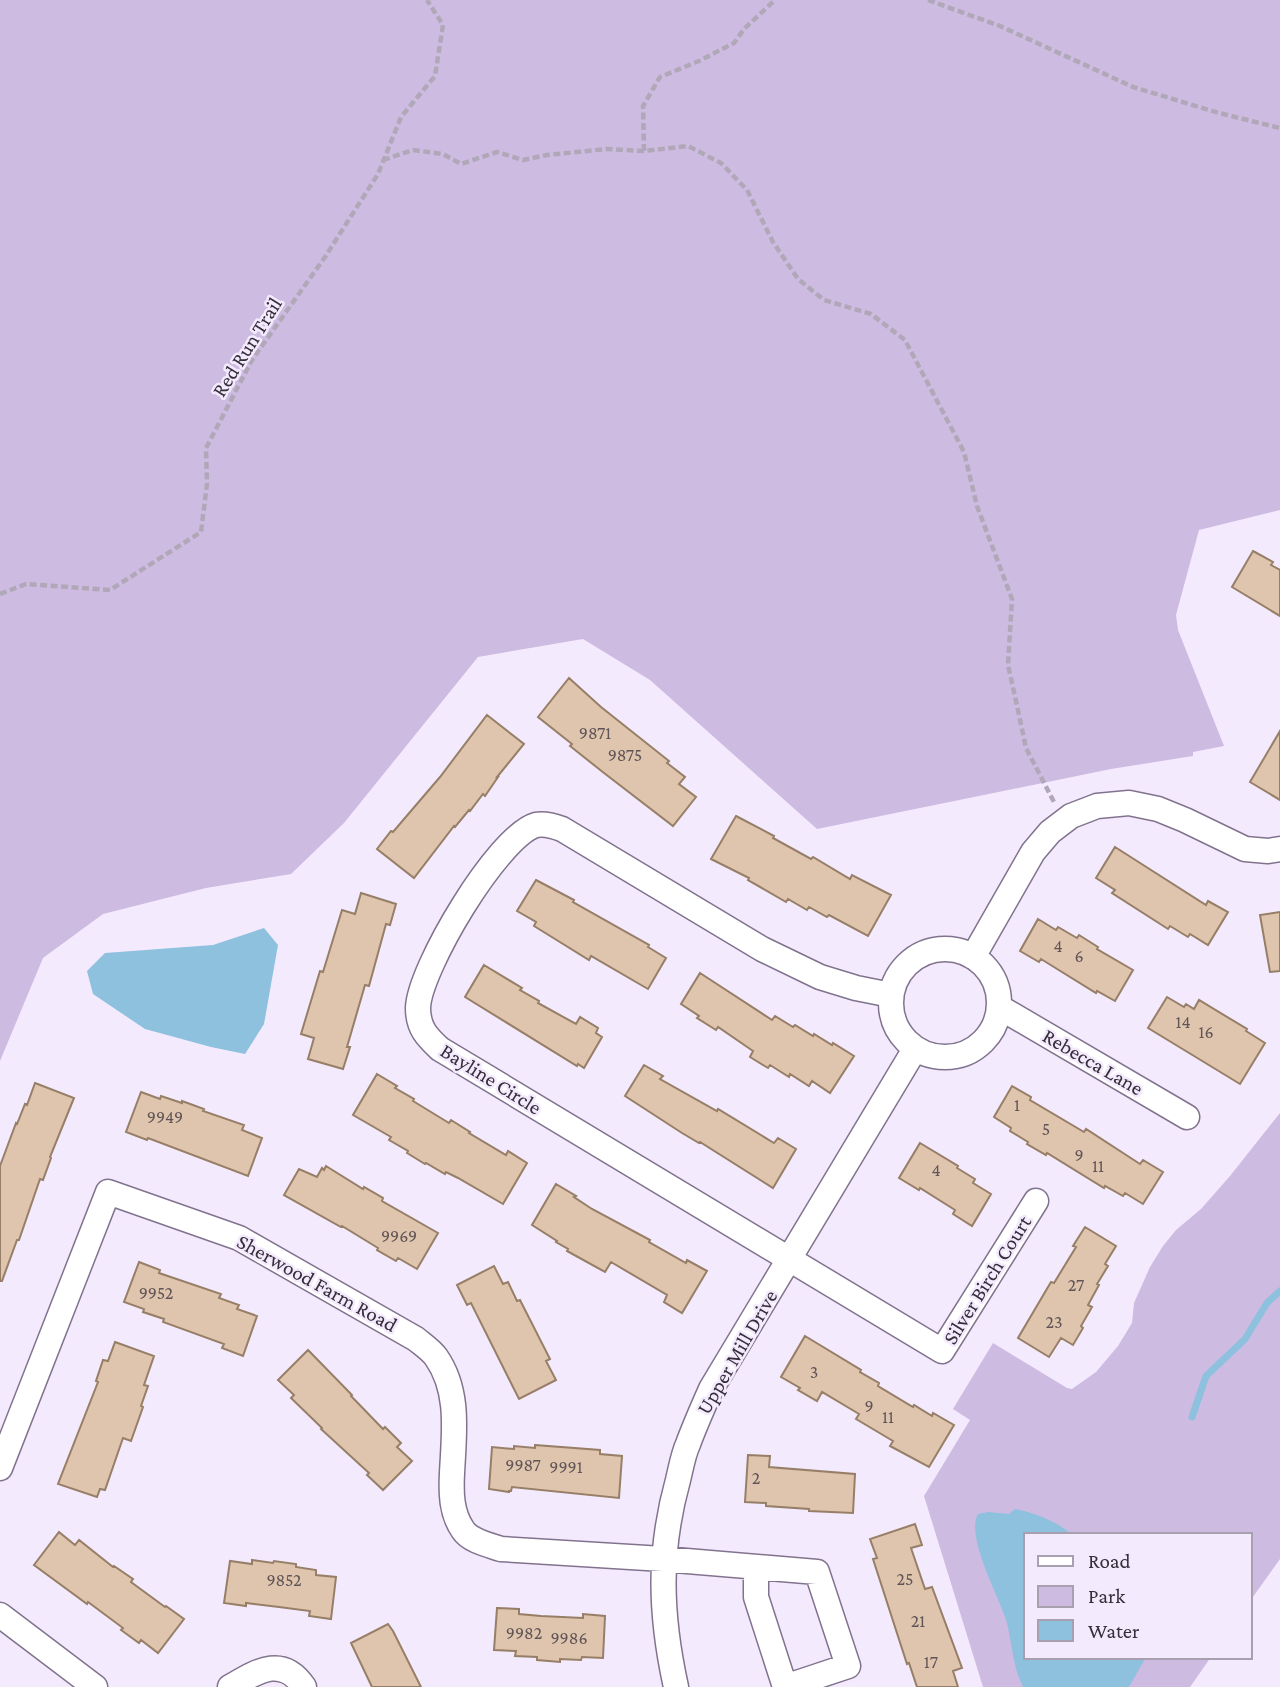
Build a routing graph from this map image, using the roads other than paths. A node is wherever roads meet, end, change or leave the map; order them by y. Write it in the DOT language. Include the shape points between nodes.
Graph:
graph roads {
  1 [pos="1280,849"];
  2 [pos="973,957"];
  3 [pos="891,995"];
  4 [pos="999,1007"];
  5 [pos="915,1049"];
  6 [pos="1187,1117"];
  7 [pos="1036,1201"];
  8 [pos="790,1260"];
  9 [pos="0,1468"];
  10 [pos="663,1559"];
  11 [pos="756,1567"];
  12 [pos="0,1615"];
  13 [pos="95,1687"];
  14 [pos="230,1687"];
  15 [pos="304,1687"];
  16 [pos="676,1687"];
  1 -- 2 [label="street" via="1245,849 1158,809 1129,803 1097,806 1064,821 1033,852"];
  2 -- 3 [label="street" via="956,950 922,954 901,971"];
  2 -- 4 [label="street" via="993,978"];
  3 -- 5 [label="street" via="895,1026"];
  3 -- 8 [label="street, Bayline Circle" via="820,977 762,949 547,824 521,834 489,867 425,978 418,1007 421,1023 425,1035 440,1049"];
  4 -- 5 [label="street" via="995,1025 969,1052 933,1056"];
  4 -- 6 [label="street, Rebecca Lane"];
  5 -- 8 [label="street, Upper Mill Drive"];
  7 -- 8 [label="street, Silver Birch Court" via="942,1351"];
  8 -- 10 [label="street, Upper Mill Drive" via="711,1389 687,1446 670,1509"];
  9 -- 10 [label="street, Sherwood Farm Road" via="108,1192 239,1238 416,1339 435,1355 453,1398 451,1492 464,1532 501,1549"];
  10 -- 11 [label="street"];
  10 -- 16 [label="street, Upper Mill Drive" via="668,1649"];
  11 -- 11 [label="street" via="817,1572 848,1666 785,1687 755,1597"];
  12 -- 13 [label="street"];
  14 -- 15 [label="street" via="269,1669 294,1674"];
}
